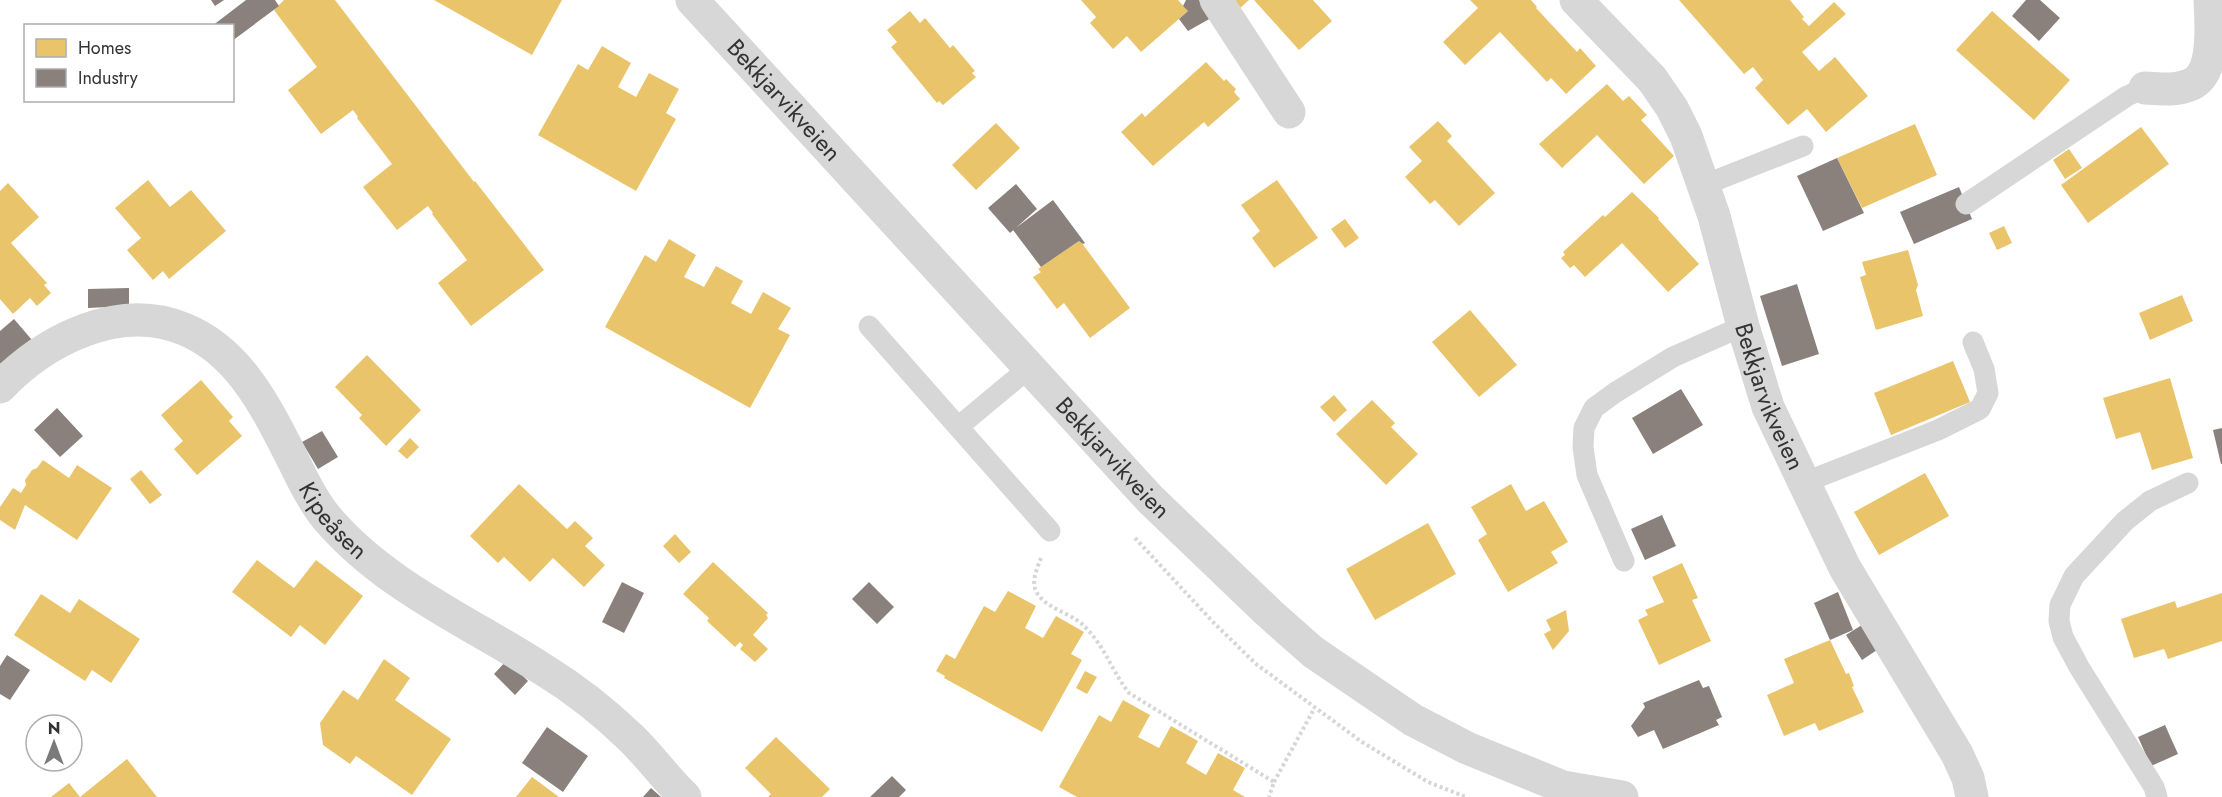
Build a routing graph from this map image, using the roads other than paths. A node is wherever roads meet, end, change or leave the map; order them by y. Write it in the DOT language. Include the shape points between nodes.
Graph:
graph roads {
  1 [pos="692,0"];
  2 [pos="1216,0"];
  3 [pos="1576,0"];
  4 [pos="2211,0"];
  5 [pos="2145,88"];
  6 [pos="1289,112"];
  7 [pos="1803,146"];
  8 [pos="1704,185"];
  9 [pos="1966,204"];
  10 [pos="869,326"];
  11 [pos="1743,326"];
  12 [pos="1973,342"];
  13 [pos="1029,368"];
  14 [pos="0,387"];
  15 [pos="958,427"];
  16 [pos="1803,483"];
  17 [pos="2188,483"];
  18 [pos="1050,531"];
  19 [pos="1624,561"];
  20 [pos="1562,792"];
  21 [pos="685,797"];
  22 [pos="1622,797"];
  23 [pos="1972,797"];
  24 [pos="2157,797"];
  1 -- 13 [label="street, Bekkjarvikveien"];
  2 -- 6 [label="street"];
  3 -- 8 [label="street, Bekkjarvikveien" via="1652,79 1686,136"];
  4 -- 5 [label="street" via="2208,61 2202,77 2184,87"];
  5 -- 9 [label="lane" via="2127,96"];
  7 -- 8 [label="lane"];
  8 -- 11 [label="street, Bekkjarvikveien"];
  10 -- 15 [label="lane"];
  11 -- 16 [label="street, Bekkjarvikveien" via="1767,406"];
  11 -- 19 [label="lane" via="1673,357 1594,408 1584,428 1587,475"];
  12 -- 16 [label="lane" via="1988,393 1980,409 1938,430"];
  13 -- 15 [label="lane"];
  13 -- 20 [label="street, Bekkjarvikveien" via="1150,499 1313,652 1413,720"];
  14 -- 21 [label="street, Kipeåsen" via="26,362 58,341 95,326 158,322 184,329 212,345 235,364 253,388 326,516 375,565 588,700 631,737"];
  15 -- 18 [label="lane"];
  16 -- 23 [label="street, Bekkjarvikveien" via="1845,568 1957,754"];
  17 -- 24 [label="lane" via="2150,501 2125,521 2074,576 2060,605 2063,637"];
  20 -- 22 [label="street, Bekkjarvikveien"];
}
